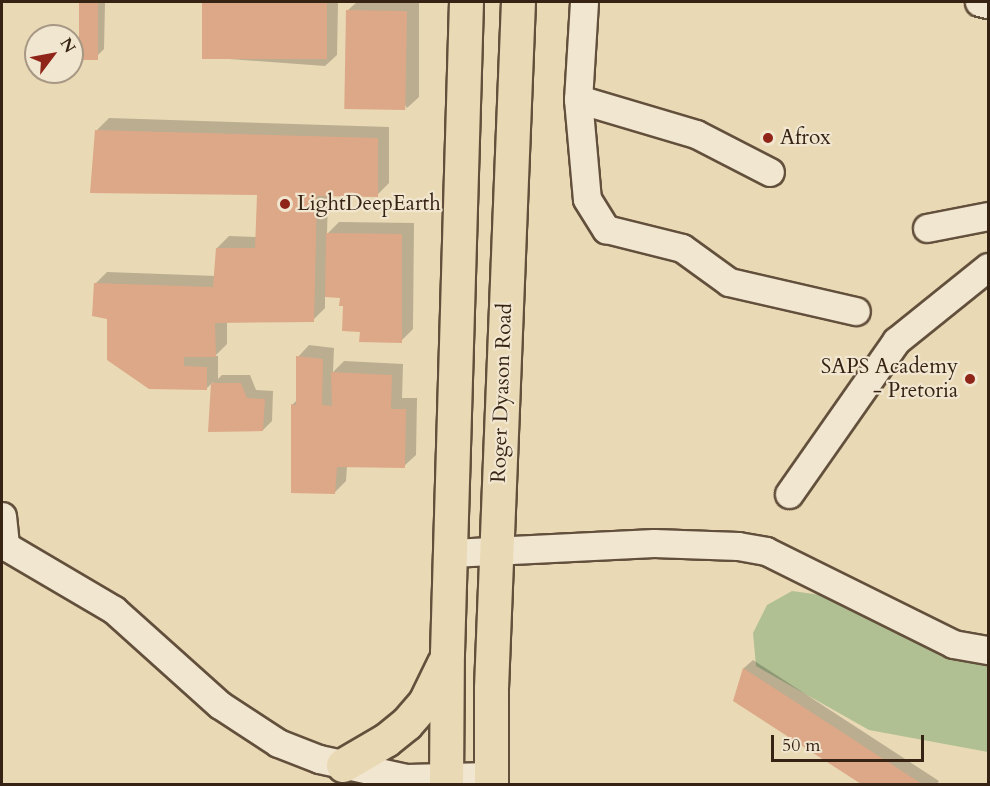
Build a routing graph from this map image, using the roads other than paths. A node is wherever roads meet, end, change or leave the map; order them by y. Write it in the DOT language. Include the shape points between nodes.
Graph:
graph roads {
  1 [pos="466,2"];
  2 [pos="518,2"];
  3 [pos="584,2"];
  4 [pos="979,2"];
  5 [pos="988,4"];
  6 [pos="578,99"];
  7 [pos="770,172"];
  8 [pos="988,216"];
  9 [pos="927,228"];
  10 [pos="988,267"];
  11 [pos="856,311"];
  12 [pos="789,494"];
  13 [pos="2,516"];
  14 [pos="3,546"];
  15 [pos="496,551"];
  16 [pos="451,553"];
  17 [pos="988,650"];
  18 [pos="447,654"];
  19 [pos="336,769"];
  20 [pos="491,780"];
  21 [pos="446,781"];
  1 -- 16 [label="main road"];
  2 -- 15 [label="main road, Roger Dyason Road"];
  3 -- 6 [label="street"];
  4 -- 5 [label="street"];
  6 -- 7 [label="street" via="696,134"];
  6 -- 11 [label="street" via="587,199 606,229 682,248 729,282"];
  8 -- 9 [label="street"];
  10 -- 12 [label="street" via="896,341"];
  13 -- 14 [label="street"];
  14 -- 19 [label="street" via="114,610 220,705 278,743"];
  15 -- 16 [label="street"];
  15 -- 17 [label="street" via="654,543 766,551 953,644"];
  15 -- 20 [label="main road, Roger Dyason Road"];
  16 -- 18 [label="main road"];
  18 -- 19 [label="main road" via="433,688 405,724 387,740"];
  18 -- 21 [label="main road"];
  19 -- 21 [label="street"];
  20 -- 21 [label="street"];
}
